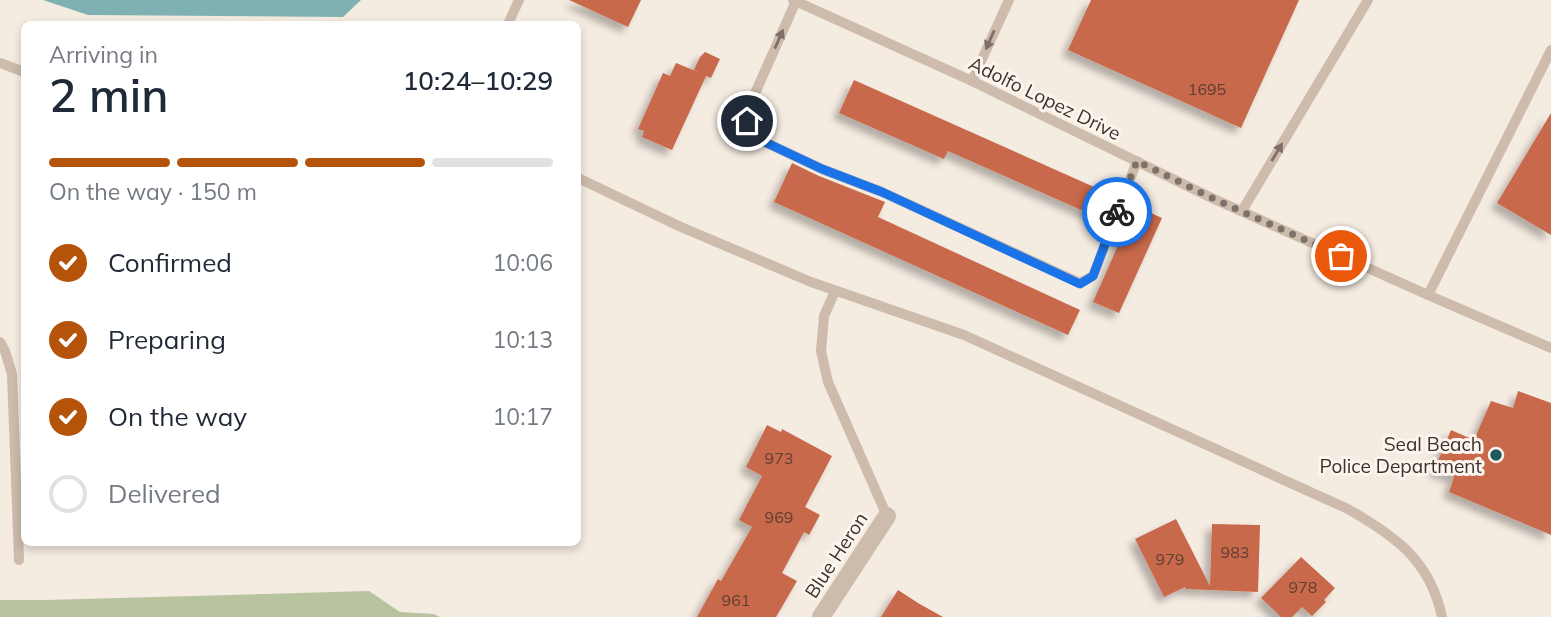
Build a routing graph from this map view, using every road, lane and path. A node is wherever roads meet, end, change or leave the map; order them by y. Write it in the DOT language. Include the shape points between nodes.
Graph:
graph roads {
  1 [pos="519,0"];
  2 [pos="1009,0"];
  3 [pos="1368,0"];
  4 [pos="794,1"];
  5 [pos="509,21"];
  6 [pos="1551,50"];
  7 [pos="0,63"];
  8 [pos="21,71"];
  9 [pos="972,81"];
  10 [pos="1137,161"];
  11 [pos="581,179"];
  12 [pos="1242,211"];
  13 [pos="835,291"];
  14 [pos="1428,295"];
  15 [pos="0,342"];
  16 [pos="1551,348"];
  17 [pos="887,516"];
  18 [pos="19,560"];
  19 [pos="821,617"];
  20 [pos="1442,617"];
  1 -- 5 [label="lane"];
  2 -- 9 [label="lane, one-way"];
  12 -- 3 [label="lane, one-way"];
  4 -- 9 [label="lane, Adolfo Lopez Drive"];
  10 -- 4 [label="lane, one-way" via="1093,276 1080,284 822,169 756,138 747,121 751,100"];
  6 -- 14 [label="lane"];
  7 -- 8 [label="lane"];
  9 -- 10 [label="lane, Adolfo Lopez Drive"];
  10 -- 12 [label="lane, Adolfo Lopez Drive"];
  11 -- 13 [label="lane"];
  12 -- 14 [label="lane, Adolfo Lopez Drive"];
  13 -- 17 [label="lane" via="824,316 821,351 828,382"];
  13 -- 20 [label="lane" via="964,335 1348,509 1403,545 1430,582"];
  14 -- 16 [label="lane, Adolfo Lopez Drive"];
  15 -- 18 [label="lane" via="12,374"];
  17 -- 19 [label="street, Blue Heron"];
}
